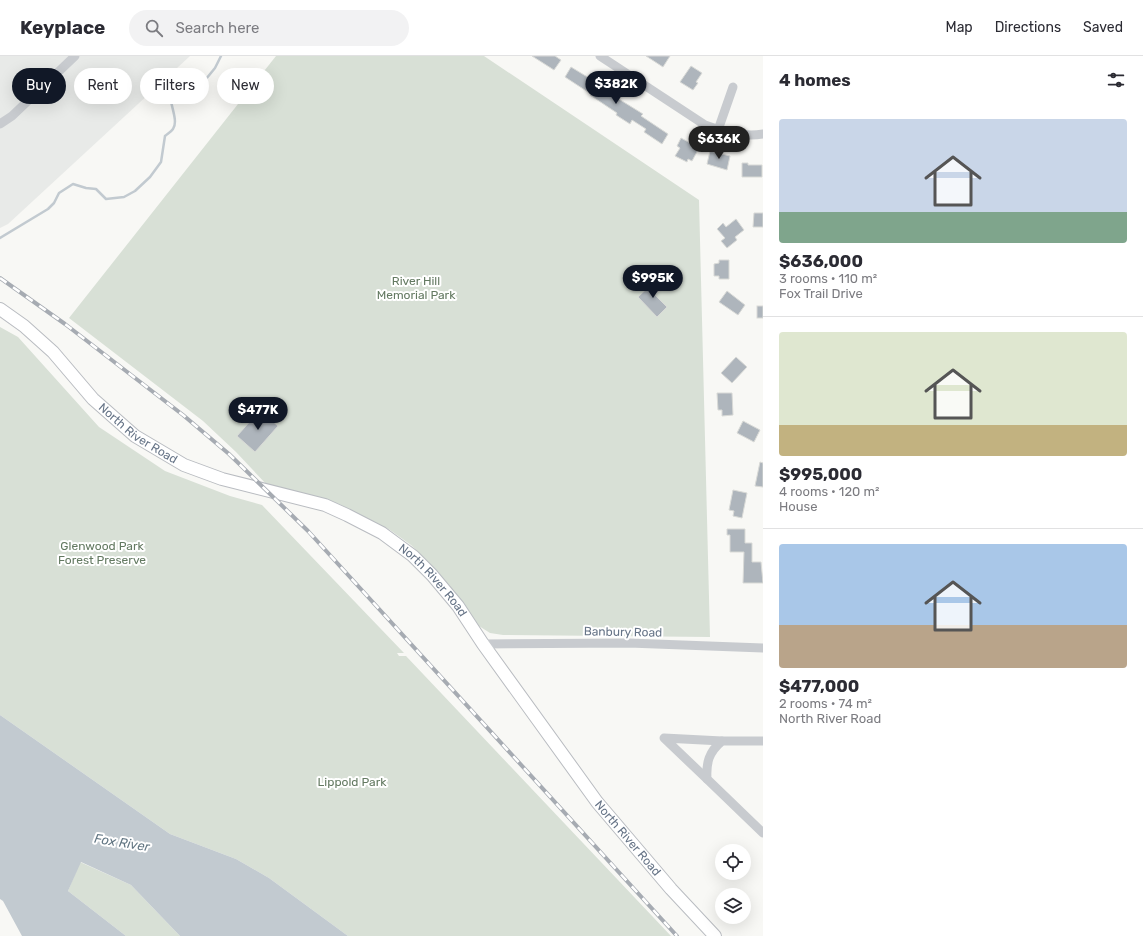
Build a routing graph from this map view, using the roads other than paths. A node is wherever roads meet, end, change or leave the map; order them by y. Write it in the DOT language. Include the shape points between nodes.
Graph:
graph roads {
  1 [pos="75,56"];
  2 [pos="600,56"];
  3 [pos="733,88"];
  4 [pos="0,124"];
  5 [pos="718,130"];
  6 [pos="763,134"];
  7 [pos="0,309"];
  8 [pos="483,644"];
  9 [pos="763,648"];
  10 [pos="722,740"];
  11 [pos="763,741"];
  12 [pos="707,779"];
  13 [pos="763,833"];
  14 [pos="715,936"];
  1 -- 4 [label="street" via="12,116"];
  2 -- 5 [label="street" via="694,118"];
  3 -- 5 [label="street"];
  5 -- 6 [label="street" via="738,134"];
  7 -- 8 [label="main road, North River Road" via="53,352 93,399 135,436 184,465 222,479 325,505 369,525 397,543 447,592"];
  8 -- 9 [label="street, Banbury Road" via="629,643"];
  8 -- 14 [label="main road, North River Road" via="597,802"];
  10 -- 11 [label="street"];
  10 -- 12 [label="street" via="709,757 706,767"];
  10 -- 12 [label="street" via="664,738"];
  12 -- 13 [label="street"];
}
